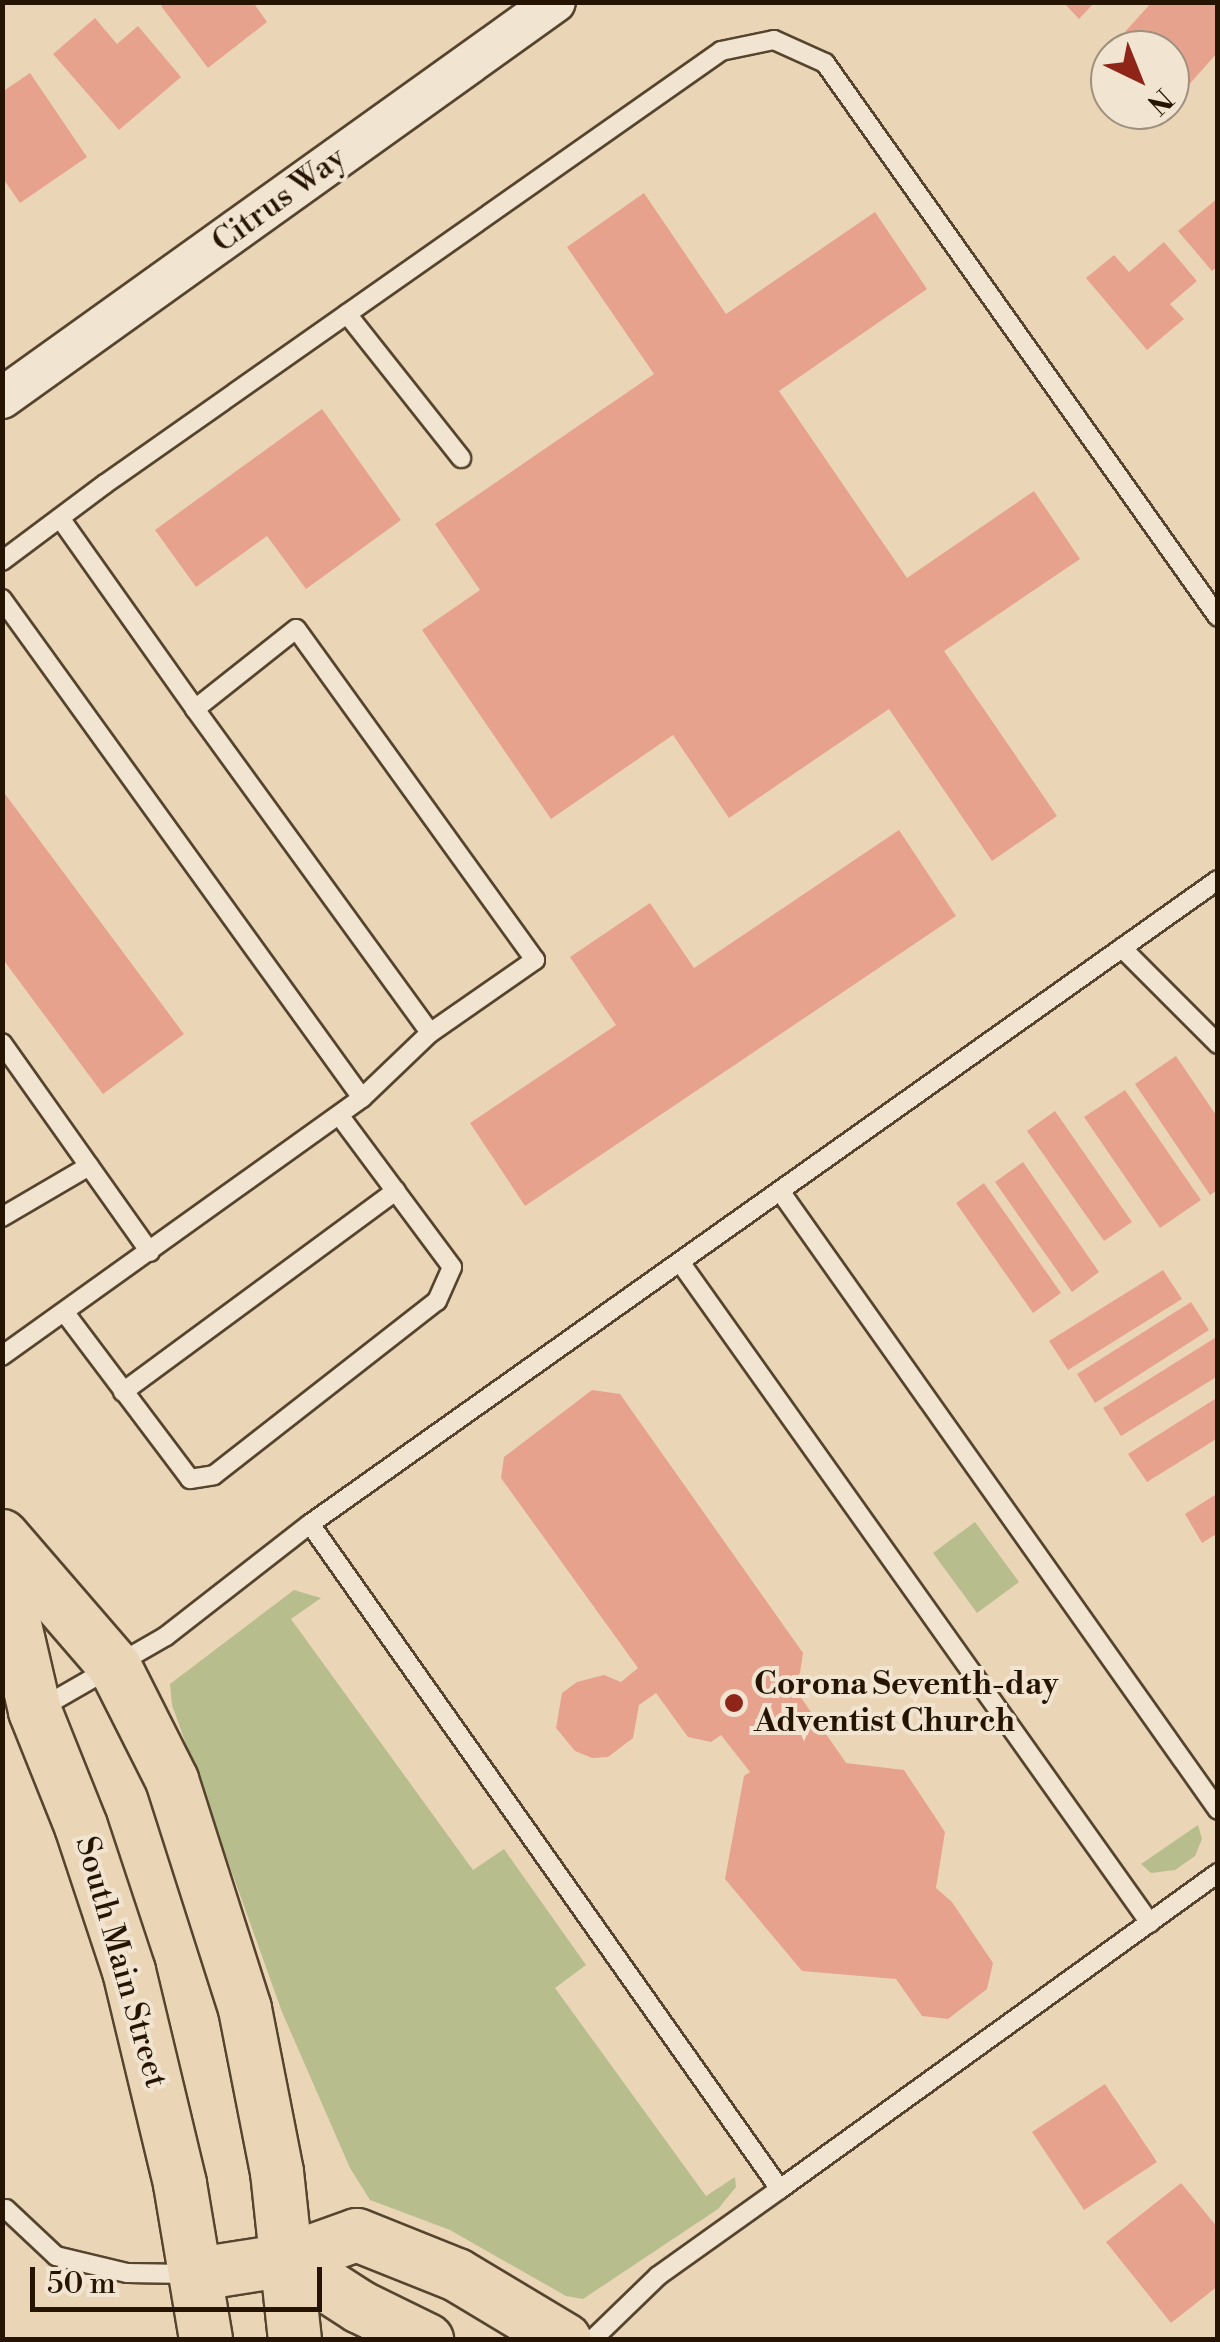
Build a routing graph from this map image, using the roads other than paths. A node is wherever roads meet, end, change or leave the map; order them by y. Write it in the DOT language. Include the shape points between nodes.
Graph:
graph roads {
  1 [pos="555,2"];
  2 [pos="346,314"];
  3 [pos="2,398"];
  4 [pos="460,458"];
  5 [pos="60,518"];
  6 [pos="2,561"];
  7 [pos="2,599"];
  8 [pos="1218,618"];
  9 [pos="195,709"];
  10 [pos="1218,880"];
  11 [pos="1122,948"];
  12 [pos="430,1032"];
  13 [pos="2,1043"];
  14 [pos="1218,1044"];
  15 [pos="362,1098"];
  16 [pos="340,1115"];
  17 [pos="89,1166"];
  18 [pos="780,1191"];
  19 [pos="396,1192"];
  20 [pos="2,1217"];
  21 [pos="150,1252"];
  22 [pos="680,1262"];
  23 [pos="65,1313"];
  24 [pos="2,1356"];
  25 [pos="123,1392"];
  26 [pos="310,1524"];
  27 [pos="2,1536"];
  28 [pos="2,1569"];
  29 [pos="115,1667"];
  30 [pos="35,1711"];
  31 [pos="1218,1810"];
  32 [pos="1218,1873"];
  33 [pos="1150,1923"];
  34 [pos="780,2189"];
  35 [pos="6,2209"];
  36 [pos="287,2260"];
  37 [pos="198,2274"];
  38 [pos="206,2340"];
  39 [pos="296,2340"];
  40 [pos="427,2340"];
  41 [pos="564,2340"];
  42 [pos="592,2340"];
  1 -- 3 [label="street, Citrus Way"];
  2 -- 4 [label="lane"];
  2 -- 5 [label="lane"];
  2 -- 8 [label="lane" via="721,52 774,40 825,63"];
  5 -- 6 [label="lane"];
  5 -- 9 [label="lane"];
  7 -- 15 [label="lane"];
  9 -- 12 [label="lane"];
  9 -- 12 [label="lane" via="296,629 535,960"];
  10 -- 11 [label="lane"];
  11 -- 14 [label="lane"];
  11 -- 18 [label="lane"];
  12 -- 15 [label="lane"];
  13 -- 17 [label="lane"];
  15 -- 16 [label="lane"];
  16 -- 19 [label="lane"];
  16 -- 21 [label="lane"];
  17 -- 20 [label="lane"];
  17 -- 21 [label="lane"];
  18 -- 22 [label="lane"];
  18 -- 31 [label="lane"];
  19 -- 25 [label="lane"];
  19 -- 25 [label="lane" via="452,1267 436,1301 214,1475 190,1478"];
  21 -- 23 [label="lane"];
  22 -- 26 [label="lane"];
  22 -- 33 [label="lane"];
  23 -- 24 [label="lane"];
  23 -- 25 [label="lane"];
  26 -- 29 [label="lane" via="166,1636"];
  26 -- 34 [label="lane"];
  27 -- 29 [label="main road"];
  28 -- 30 [label="main road, South Main Street"];
  29 -- 30 [label="lane"];
  29 -- 36 [label="main road" via="172,1780 245,2009"];
  30 -- 37 [label="main road, South Main Street" via="130,1971"];
  32 -- 33 [label="lane"];
  33 -- 34 [label="lane"];
  34 -- 42 [label="lane" via="658,2276"];
  35 -- 37 [label="lane" via="56,2256 127,2273"];
  36 -- 37 [label="main road"];
  36 -- 39 [label="main road"];
  36 -- 40 [label="main road"];
  36 -- 41 [label="main road" via="357,2235 457,2275"];
  37 -- 38 [label="main road, South Main Street"];
}
